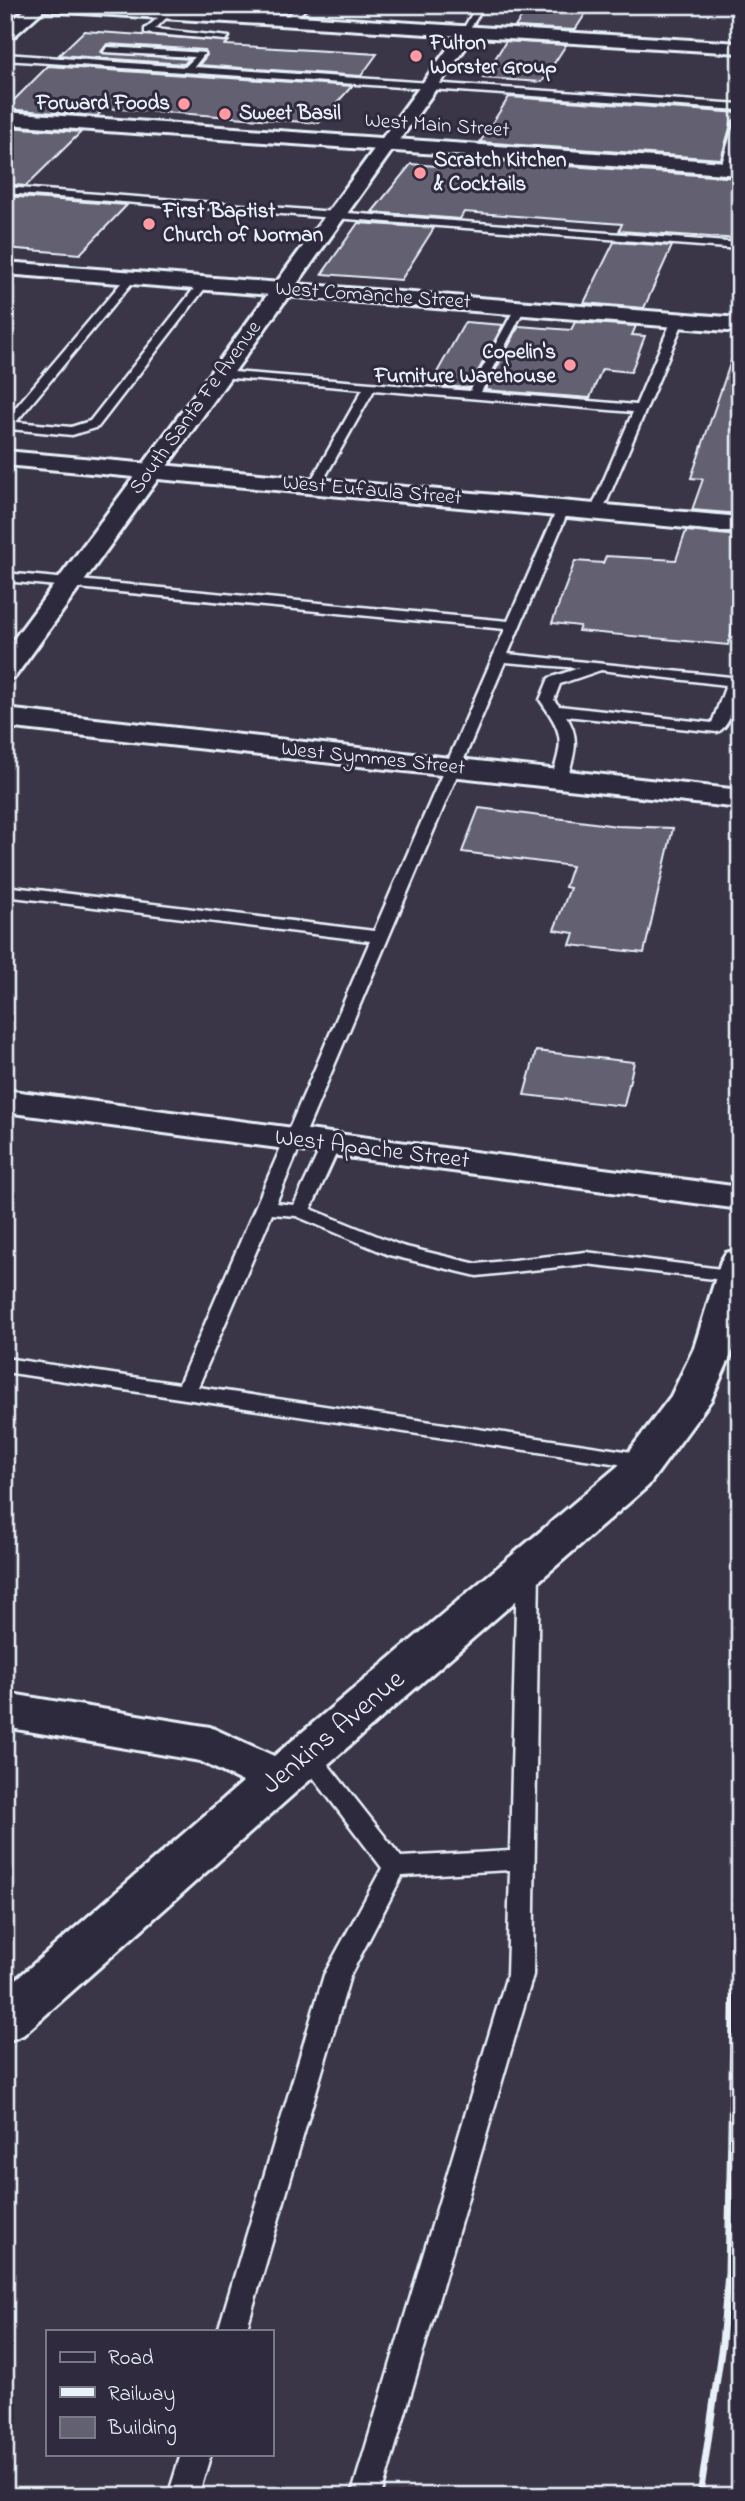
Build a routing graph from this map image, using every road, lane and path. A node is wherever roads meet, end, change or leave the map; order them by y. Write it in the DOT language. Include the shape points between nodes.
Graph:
graph roads {
  1 [pos="31,5"];
  2 [pos="306,5"];
  3 [pos="481,5"];
  4 [pos="40,6"];
  5 [pos="166,14"];
  6 [pos="287,21"];
  7 [pos="9,28"];
  8 [pos="464,31"];
  9 [pos="225,37"];
  10 [pos="740,48"];
  11 [pos="107,50"];
  12 [pos="5,57"];
  13 [pos="188,68"];
  14 [pos="429,85"];
  15 [pos="740,107"];
  16 [pos="5,118"];
  17 [pos="740,122"];
  18 [pos="387,145"];
  19 [pos="731,169"];
  20 [pos="5,190"];
  21 [pos="334,216"];
  22 [pos="740,246"];
  23 [pos="5,268"];
  24 [pos="131,278"];
  25 [pos="204,283"];
  26 [pos="282,289"];
  27 [pos="520,308"];
  28 [pos="678,320"];
  29 [pos="740,325"];
  30 [pos="221,374"];
  31 [pos="370,387"];
  32 [pos="473,396"];
  33 [pos="640,409"];
  34 [pos="6,426"];
  35 [pos="5,458"];
  36 [pos="151,471"];
  37 [pos="314,486"];
  38 [pos="563,509"];
  39 [pos="596,512"];
  40 [pos="740,525"];
  41 [pos="5,577"];
  42 [pos="69,583"];
  43 [pos="512,626"];
  44 [pos="499,657"];
  45 [pos="600,666"];
  46 [pos="5,671"];
  47 [pos="737,682"];
  48 [pos="555,710"];
  49 [pos="5,718"];
  50 [pos="451,767"];
  51 [pos="559,779"];
  52 [pos="740,799"];
  53 [pos="5,891"];
  54 [pos="380,937"];
  55 [pos="5,1101"];
  56 [pos="293,1140"];
  57 [pos="331,1145"];
  58 [pos="740,1198"];
  59 [pos="264,1207"];
  60 [pos="300,1211"];
  61 [pos="738,1269"];
  62 [pos="5,1365"];
  63 [pos="186,1392"];
  64 [pos="653,1452"];
  65 [pos="528,1567"];
  66 [pos="5,1710"];
  67 [pos="293,1767"];
  68 [pos="522,1860"];
  69 [pos="395,1867"];
  70 [pos="5,2020"];
  71 [pos="232,2330"];
  72 [pos="195,2456"];
  73 [pos="183,2496"];
  74 [pos="366,2496"];
  1 -- 4 [label="street"];
  2 -- 6 [label="lane"];
  3 -- 8 [label="lane"];
  4 -- 5 [label="street"];
  4 -- 7 [label="street"];
  5 -- 6 [label="street"];
  5 -- 9 [label="lane" via="148,31"];
  6 -- 8 [label="street"];
  8 -- 10 [label="street"];
  8 -- 14 [label="street, South Santa Fe Avenue"];
  11 -- 13 [label="lane" via="202,55"];
  12 -- 13 [label="lane"];
  13 -- 14 [label="lane"];
  14 -- 15 [label="lane"];
  14 -- 18 [label="street, South Santa Fe Avenue"];
  16 -- 18 [label="street, West Main Street"];
  17 -- 19 [label="lane"];
  18 -- 19 [label="street, West Main Street"];
  18 -- 21 [label="street, South Santa Fe Avenue"];
  20 -- 21 [label="lane"];
  21 -- 22 [label="lane"];
  21 -- 26 [label="street, South Santa Fe Avenue"];
  23 -- 24 [label="street, West Comanche Street"];
  24 -- 25 [label="street, West Comanche Street"];
  24 -- 34 [label="lane"];
  25 -- 26 [label="street, West Comanche Street"];
  25 -- 34 [label="lane" via="94,424 72,430"];
  26 -- 27 [label="street, West Comanche Street"];
  26 -- 30 [label="street, South Santa Fe Avenue"];
  27 -- 28 [label="street, West Comanche Street"];
  27 -- 32 [label="lane"];
  28 -- 29 [label="street, West Comanche Street"];
  28 -- 33 [label="lane"];
  30 -- 31 [label="lane"];
  30 -- 36 [label="street, South Santa Fe Avenue"];
  31 -- 32 [label="lane"];
  31 -- 37 [label="lane"];
  32 -- 33 [label="lane"];
  33 -- 39 [label="lane"];
  35 -- 36 [label="street, West Eufaula Street"];
  36 -- 37 [label="street, West Eufaula Street"];
  36 -- 42 [label="street, South Santa Fe Avenue"];
  37 -- 38 [label="street, West Eufaula Street"];
  38 -- 39 [label="street, West Eufaula Street"];
  38 -- 43 [label="lane"];
  39 -- 40 [label="street, West Eufaula Street"];
  41 -- 42 [label="lane"];
  42 -- 43 [label="lane"];
  42 -- 46 [label="street, South Santa Fe Avenue"];
  43 -- 44 [label="lane"];
  44 -- 45 [label="lane"];
  44 -- 50 [label="lane"];
  45 -- 47 [label="lane"];
  45 -- 48 [label="lane" via="554,681 547,700"];
  47 -- 48 [label="lane" via="717,728"];
  48 -- 51 [label="lane" via="571,740"];
  49 -- 50 [label="street, West Symmes Street"];
  50 -- 51 [label="street, West Symmes Street"];
  50 -- 54 [label="lane"];
  51 -- 52 [label="street, West Symmes Street"];
  53 -- 54 [label="lane"];
  54 -- 56 [label="lane"];
  55 -- 56 [label="street, West Apache Street"];
  56 -- 57 [label="street, West Apache Street"];
  56 -- 59 [label="lane"];
  57 -- 58 [label="street, West Apache Street"];
  57 -- 60 [label="lane"];
  59 -- 60 [label="lane"];
  59 -- 63 [label="lane"];
  60 -- 61 [label="lane" via="396,1251 477,1270 586,1258"];
  61 -- 64 [label="street, Jenkins Avenue" via="690,1400"];
  62 -- 63 [label="lane"];
  63 -- 64 [label="lane"];
  64 -- 65 [label="street, Jenkins Avenue" via="633,1476"];
  65 -- 67 [label="street, Jenkins Avenue"];
  65 -- 68 [label="lane"];
  66 -- 67 [label="street" via="210,1745"];
  67 -- 69 [label="lane"];
  67 -- 70 [label="street, Jenkins Avenue"];
  68 -- 69 [label="lane"];
  68 -- 74 [label="lane" via="520,1975"];
  69 -- 71 [label="lane" via="337,1975"];
  72 -- 73 [label="lane"];
}
